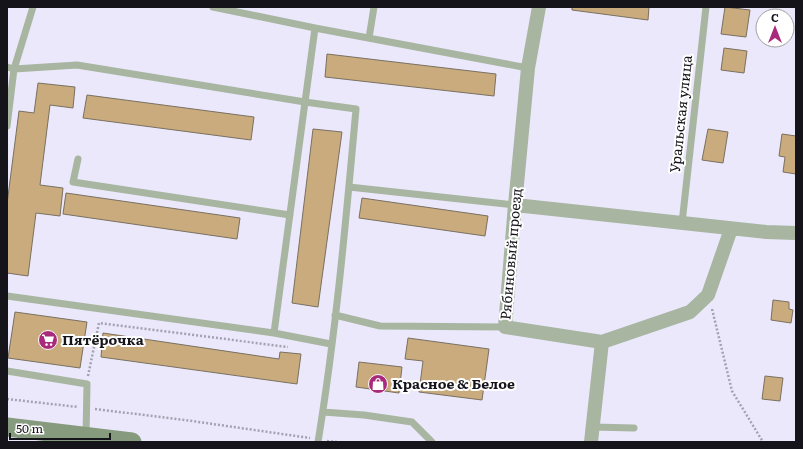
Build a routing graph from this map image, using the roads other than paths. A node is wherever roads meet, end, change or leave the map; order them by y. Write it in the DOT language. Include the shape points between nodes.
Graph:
graph roads {
  1 [pos="33,7"];
  2 [pos="214,7"];
  3 [pos="374,7"];
  4 [pos="539,7"];
  5 [pos="706,7"];
  6 [pos="315,28"];
  7 [pos="368,38"];
  8 [pos="10,68"];
  9 [pos="528,68"];
  10 [pos="305,102"];
  11 [pos="7,126"];
  12 [pos="78,158"];
  13 [pos="349,187"];
  14 [pos="514,205"];
  15 [pos="290,215"];
  16 [pos="682,223"];
  17 [pos="731,229"];
  18 [pos="796,233"];
  19 [pos="7,296"];
  20 [pos="335,315"];
  21 [pos="505,327"];
  22 [pos="274,334"];
  23 [pos="602,342"];
  24 [pos="331,344"];
  25 [pos="7,371"];
  26 [pos="323,412"];
  27 [pos="7,427"];
  28 [pos="593,427"];
  29 [pos="634,428"];
  30 [pos="86,436"];
  31 [pos="318,441"];
  32 [pos="132,442"];
  33 [pos="432,442"];
  34 [pos="591,442"];
  1 -- 8 [label="lane"];
  2 -- 6 [label="lane"];
  3 -- 7 [label="lane"];
  4 -- 9 [label="street, Рябиновый проезд"];
  5 -- 16 [label="lane, Уральская улица"];
  6 -- 7 [label="lane"];
  6 -- 10 [label="lane"];
  7 -- 9 [label="lane"];
  8 -- 10 [label="lane" via="77,65"];
  8 -- 11 [label="lane"];
  9 -- 14 [label="street, Рябиновый проезд"];
  10 -- 13 [label="lane" via="356,109"];
  10 -- 15 [label="lane"];
  12 -- 15 [label="lane" via="73,182"];
  13 -- 14 [label="lane"];
  13 -- 20 [label="lane"];
  14 -- 16 [label="street"];
  14 -- 21 [label="street, Рябиновый проезд"];
  15 -- 22 [label="lane"];
  16 -- 17 [label="street"];
  17 -- 18 [label="street"];
  17 -- 23 [label="street" via="708,295 690,312"];
  19 -- 22 [label="lane"];
  20 -- 21 [label="lane" via="380,326"];
  20 -- 24 [label="lane"];
  21 -- 23 [label="street, Рябиновый проезд"];
  22 -- 24 [label="lane"];
  23 -- 28 [label="street"];
  24 -- 26 [label="lane"];
  25 -- 30 [label="lane" via="87,384"];
  26 -- 31 [label="lane"];
  26 -- 33 [label="lane" via="412,422"];
  27 -- 30 [label="main road"];
  28 -- 29 [label="lane"];
  28 -- 34 [label="street"];
  30 -- 32 [label="main road"];
}
